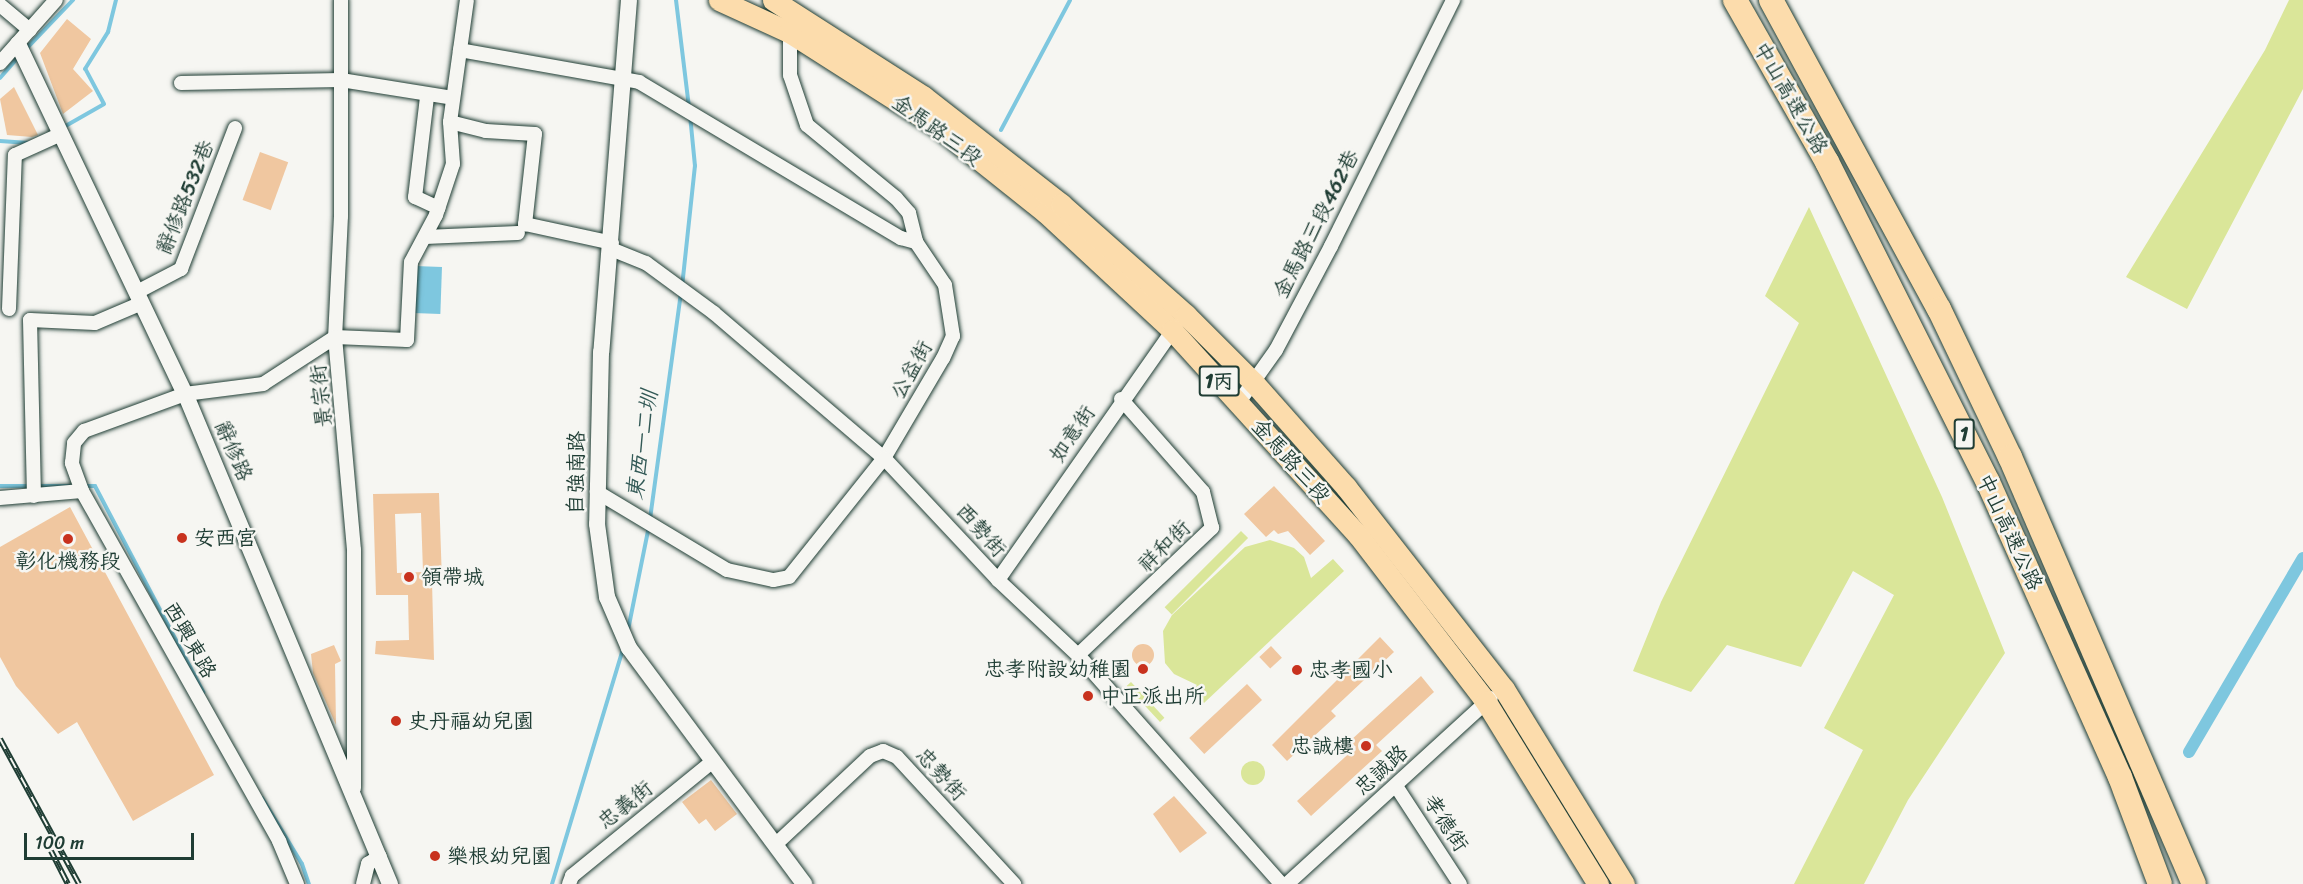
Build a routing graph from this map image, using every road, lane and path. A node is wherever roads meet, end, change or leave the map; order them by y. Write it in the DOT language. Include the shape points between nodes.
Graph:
graph roads {
  1 [pos="56,0"];
  2 [pos="341,0"];
  3 [pos="467,0"];
  4 [pos="629,0"];
  5 [pos="719,0"];
  6 [pos="1453,0"];
  7 [pos="1735,0"];
  8 [pos="1771,0"];
  9 [pos="785,3"];
  10 [pos="0,5"];
  11 [pos="30,30"];
  12 [pos="789,32"];
  13 [pos="21,50"];
  14 [pos="460,50"];
  15 [pos="0,63"];
  16 [pos="620,79"];
  17 [pos="341,80"];
  18 [pos="182,83"];
  19 [pos="427,97"];
  20 [pos="453,98"];
  21 [pos="450,122"];
  22 [pos="235,128"];
  23 [pos="60,132"];
  24 [pos="1024,185"];
  25 [pos="439,208"];
  26 [pos="521,228"];
  27 [pos="425,237"];
  28 [pos="916,242"];
  29 [pos="611,246"];
  30 [pos="139,298"];
  31 [pos="9,309"];
  32 [pos="1179,322"];
  33 [pos="335,337"];
  34 [pos="1254,383"];
  35 [pos="185,394"];
  36 [pos="1121,399"];
  37 [pos="1239,402"];
  38 [pos="884,458"];
  39 [pos="82,491"];
  40 [pos="597,492"];
  41 [pos="34,496"];
  42 [pos="0,498"];
  43 [pos="998,580"];
  44 [pos="1078,655"];
  45 [pos="1504,689"];
  46 [pos="1486,702"];
  47 [pos="712,762"];
  48 [pos="1396,786"];
  49 [pos="354,788"];
  50 [pos="775,845"];
  51 [pos="380,856"];
  52 [pos="297,884"];
  53 [pos="363,884"];
  54 [pos="390,884"];
  55 [pos="569,884"];
  56 [pos="804,884"];
  57 [pos="1014,884"];
  58 [pos="1281,884"];
  59 [pos="1287,884"];
  60 [pos="1460,884"];
  61 [pos="1598,884"];
  62 [pos="1624,884"];
  63 [pos="2160,884"];
  64 [pos="2194,884"];
  1 -- 11 [label="street"];
  2 -- 17 [label="street, 景宗街"];
  3 -- 14 [label="street"];
  4 -- 16 [label="street, 自強南路"];
  5 -- 12 [label="main road, 金馬路三段 / 1丙"];
  6 -- 34 [label="street, 金馬路三段462巷" via="1331,246"];
  7 -- 63 [label="highway, 中山高速公路 / 1" via="1827,162 1988,482 2120,777"];
  8 -- 64 [label="highway, 中山高速公路 / 1" via="1939,309 2010,457"];
  9 -- 12 [label="street"];
  9 -- 24 [label="main road, 金馬路三段 / 1丙" via="924,97"];
  10 -- 11 [label="street"];
  11 -- 13 [label="street"];
  12 -- 24 [label="main road, 金馬路三段 / 1丙"];
  12 -- 28 [label="street" via="790,75 807,125 896,198 909,213"];
  13 -- 15 [label="street"];
  13 -- 23 [label="street, 辭修路"];
  14 -- 16 [label="street"];
  14 -- 20 [label="street"];
  16 -- 28 [label="street" via="639,82 901,238"];
  16 -- 29 [label="street, 自強南路"];
  17 -- 18 [label="street"];
  17 -- 19 [label="street"];
  17 -- 33 [label="street, 景宗街"];
  19 -- 20 [label="street"];
  19 -- 25 [label="street" via="415,197"];
  20 -- 21 [label="street"];
  21 -- 25 [label="street" via="453,164"];
  21 -- 26 [label="street" via="486,131 535,134"];
  22 -- 30 [label="street, 辭修路532巷" via="181,269"];
  23 -- 30 [label="street, 辭修路"];
  23 -- 31 [label="street" via="15,155"];
  24 -- 32 [label="main road, 金馬路三段 / 1丙"];
  25 -- 27 [label="street"];
  26 -- 27 [label="street, 西勢街"];
  26 -- 29 [label="street, 西勢街"];
  27 -- 33 [label="street" via="411,262 407,340"];
  28 -- 38 [label="street, 公益街" via="945,285 953,336"];
  29 -- 38 [label="street, 西勢街" via="646,263 714,313"];
  29 -- 40 [label="street, 自強南路"];
  30 -- 35 [label="street, 辭修路"];
  30 -- 41 [label="street, 辭修路532巷" via="95,323 30,320"];
  32 -- 34 [label="main road, 金馬路三段 / 1丙"];
  32 -- 36 [label="street, 如意街"];
  32 -- 37 [label="main road, 金馬路三段 / 1丙"];
  33 -- 35 [label="street, 西興東路" via="263,384"];
  33 -- 49 [label="street, 景宗街" via="354,550"];
  34 -- 37 [label="street, 金馬路三段462巷"];
  34 -- 45 [label="main road, 金馬路三段 / 1丙" via="1346,487"];
  35 -- 39 [label="street, 西興東路" via="84,431 75,443 72,463"];
  35 -- 49 [label="street, 辭修路"];
  36 -- 43 [label="street, 如意街"];
  36 -- 44 [label="street, 祥和街" via="1203,492 1212,528"];
  37 -- 46 [label="main road, 金馬路三段 / 1丙" via="1358,535"];
  38 -- 40 [label="street, 公益街" via="789,577 773,580 727,570"];
  38 -- 43 [label="street, 西勢街"];
  39 -- 41 [label="street"];
  39 -- 52 [label="street, 西興東路" via="279,841"];
  40 -- 47 [label="street, 自強南路" via="606,597 629,648"];
  41 -- 42 [label="street"];
  43 -- 44 [label="street, 西勢街"];
  44 -- 58 [label="street, 西勢街"];
  45 -- 46 [label="street, 忠誠路"];
  45 -- 62 [label="main road, 金馬路三段 / 1丙"];
  46 -- 48 [label="street, 忠誠路"];
  46 -- 61 [label="main road, 金馬路三段 / 1丙"];
  47 -- 50 [label="street, 自強南路"];
  47 -- 55 [label="street, 忠義街" via="572,876"];
  48 -- 59 [label="street, 忠誠路"];
  48 -- 60 [label="street, 孝德街"];
  49 -- 51 [label="street, 辭修路"];
  50 -- 56 [label="street, 自強南路"];
  50 -- 57 [label="street, 忠勢街" via="870,756 883,751 897,757"];
  51 -- 53 [label="street" via="368,864"];
  51 -- 54 [label="street, 辭修路"];
}
